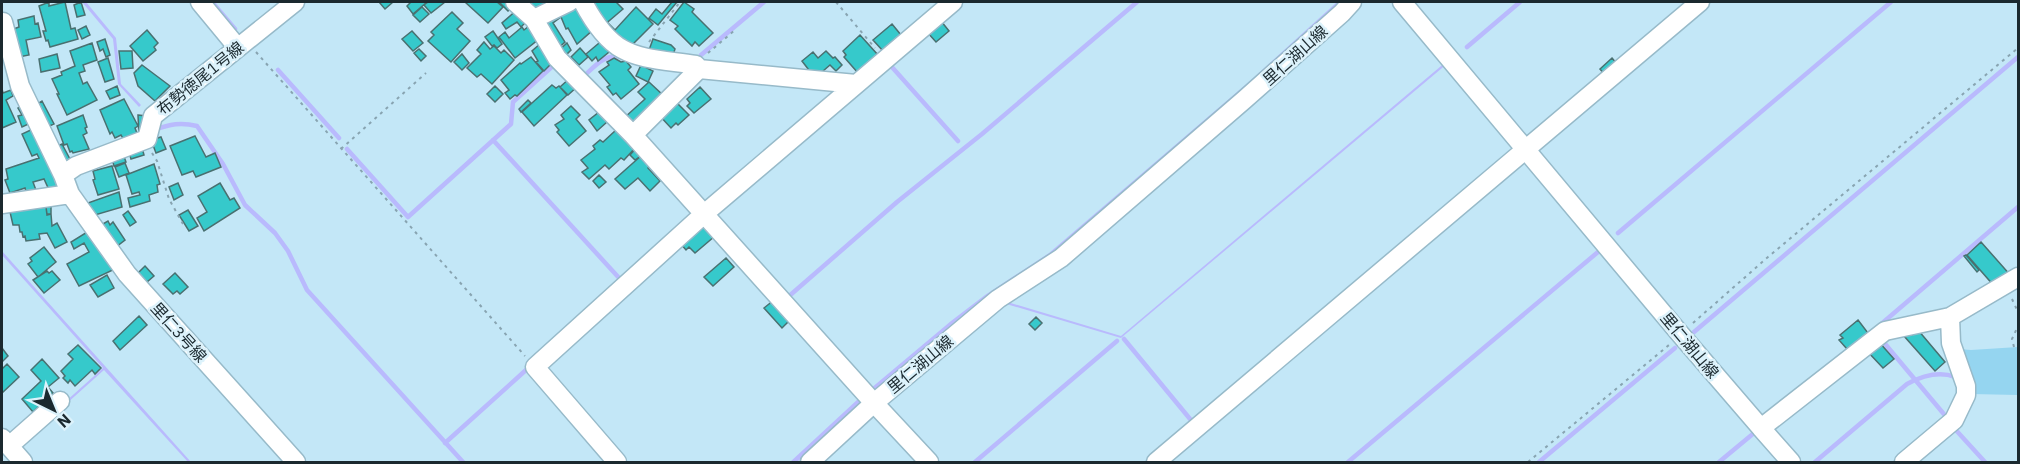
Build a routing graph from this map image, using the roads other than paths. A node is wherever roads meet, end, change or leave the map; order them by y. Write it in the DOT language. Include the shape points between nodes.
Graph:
graph roads {
  1 [pos="200,2"];
  2 [pos="295,2"];
  3 [pos="515,2"];
  4 [pos="568,2"];
  5 [pos="583,2"];
  6 [pos="953,2"];
  7 [pos="1352,2"];
  8 [pos="1402,2"];
  9 [pos="1700,2"];
  10 [pos="534,19"];
  11 [pos="2,22"];
  12 [pos="242,45"];
  13 [pos="698,67"];
  14 [pos="856,84"];
  15 [pos="633,135"];
  16 [pos="1526,150"];
  17 [pos="63,175"];
  18 [pos="70,194"];
  19 [pos="2,204"];
  20 [pos="704,214"];
  21 [pos="2019,277"];
  22 [pos="1950,317"];
  23 [pos="60,401"];
  24 [pos="874,403"];
  25 [pos="1761,428"];
  26 [pos="5,442"];
  27 [pos="23,462"];
  28 [pos="296,462"];
  29 [pos="617,462"];
  30 [pos="810,462"];
  31 [pos="929,462"];
  32 [pos="1156,462"];
  33 [pos="1791,462"];
  34 [pos="1904,462"];
  1 -- 12 [label="street"];
  2 -- 12 [label="street, 布勢徳尾1号線"];
  3 -- 10 [label="street, 里仁湖山線"];
  4 -- 10 [label="street"];
  5 -- 13 [label="street" via="610,42 629,54"];
  6 -- 14 [label="street"];
  7 -- 24 [label="street, 里仁湖山線" via="1061,258 998,299"];
  8 -- 16 [label="street, 里仁湖山線"];
  9 -- 16 [label="street"];
  10 -- 15 [label="street, 里仁湖山線" via="556,58"];
  11 -- 17 [label="street" via="20,86"];
  12 -- 17 [label="street, 布勢徳尾1号線" via="153,116 147,139 76,166"];
  13 -- 14 [label="street"];
  13 -- 15 [label="street"];
  14 -- 20 [label="street"];
  15 -- 20 [label="street, 里仁湖山線"];
  16 -- 25 [label="street, 里仁湖山線"];
  16 -- 32 [label="street"];
  17 -- 18 [label="street"];
  18 -- 19 [label="street"];
  18 -- 28 [label="street, 里仁3号線" via="127,274"];
  20 -- 24 [label="street, 里仁湖山線"];
  20 -- 29 [label="street" via="535,367"];
  21 -- 22 [label="street"];
  22 -- 25 [label="street" via="1885,331"];
  22 -- 34 [label="street" via="1951,343 1966,395 1954,420"];
  23 -- 26 [label="street"];
  24 -- 30 [label="street"];
  24 -- 31 [label="street"];
  25 -- 33 [label="street, 里仁湖山線"];
  26 -- 27 [label="street"];
}
